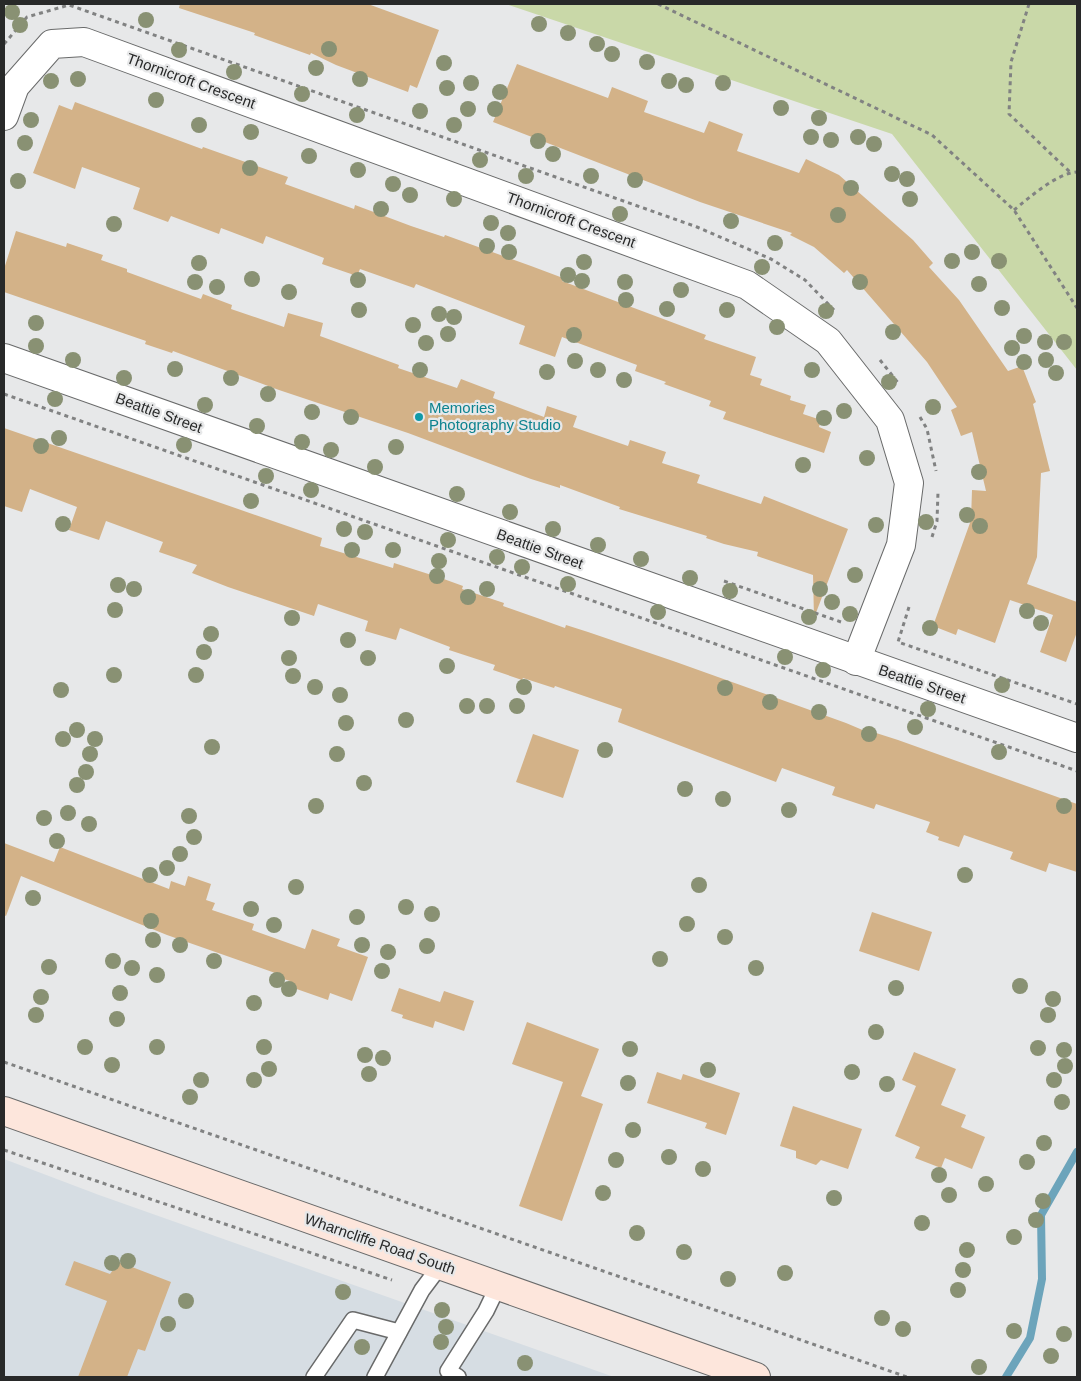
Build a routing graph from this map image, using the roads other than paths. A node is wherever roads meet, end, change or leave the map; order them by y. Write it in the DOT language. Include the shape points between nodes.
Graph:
graph roads {
  1 [pos="4,116"];
  2 [pos="4,358"];
  3 [pos="856,661"];
  4 [pos="1077,738"];
  5 [pos="4,1112"];
  6 [pos="440,1266"];
  7 [pos="498,1286"];
  8 [pos="399,1332"];
  9 [pos="450,1375"];
  10 [pos="314,1377"];
  11 [pos="375,1377"];
  12 [pos="756,1377"];
  1 -- 3 [label="street, Thornicroft Crescent" via="15,86 52,44 84,42 747,285 828,342 890,420 908,483 901,545"];
  2 -- 3 [label="street, Beattie Street"];
  3 -- 4 [label="street, Beattie Street"];
  5 -- 6 [label="main road, Wharncliffe Road South"];
  6 -- 7 [label="main road, Wharncliffe Road South"];
  6 -- 8 [label="lane" via="422,1290"];
  7 -- 9 [label="lane"];
  7 -- 12 [label="main road, Wharncliffe Road South"];
  8 -- 10 [label="lane" via="353,1320"];
  8 -- 11 [label="lane"];
}
